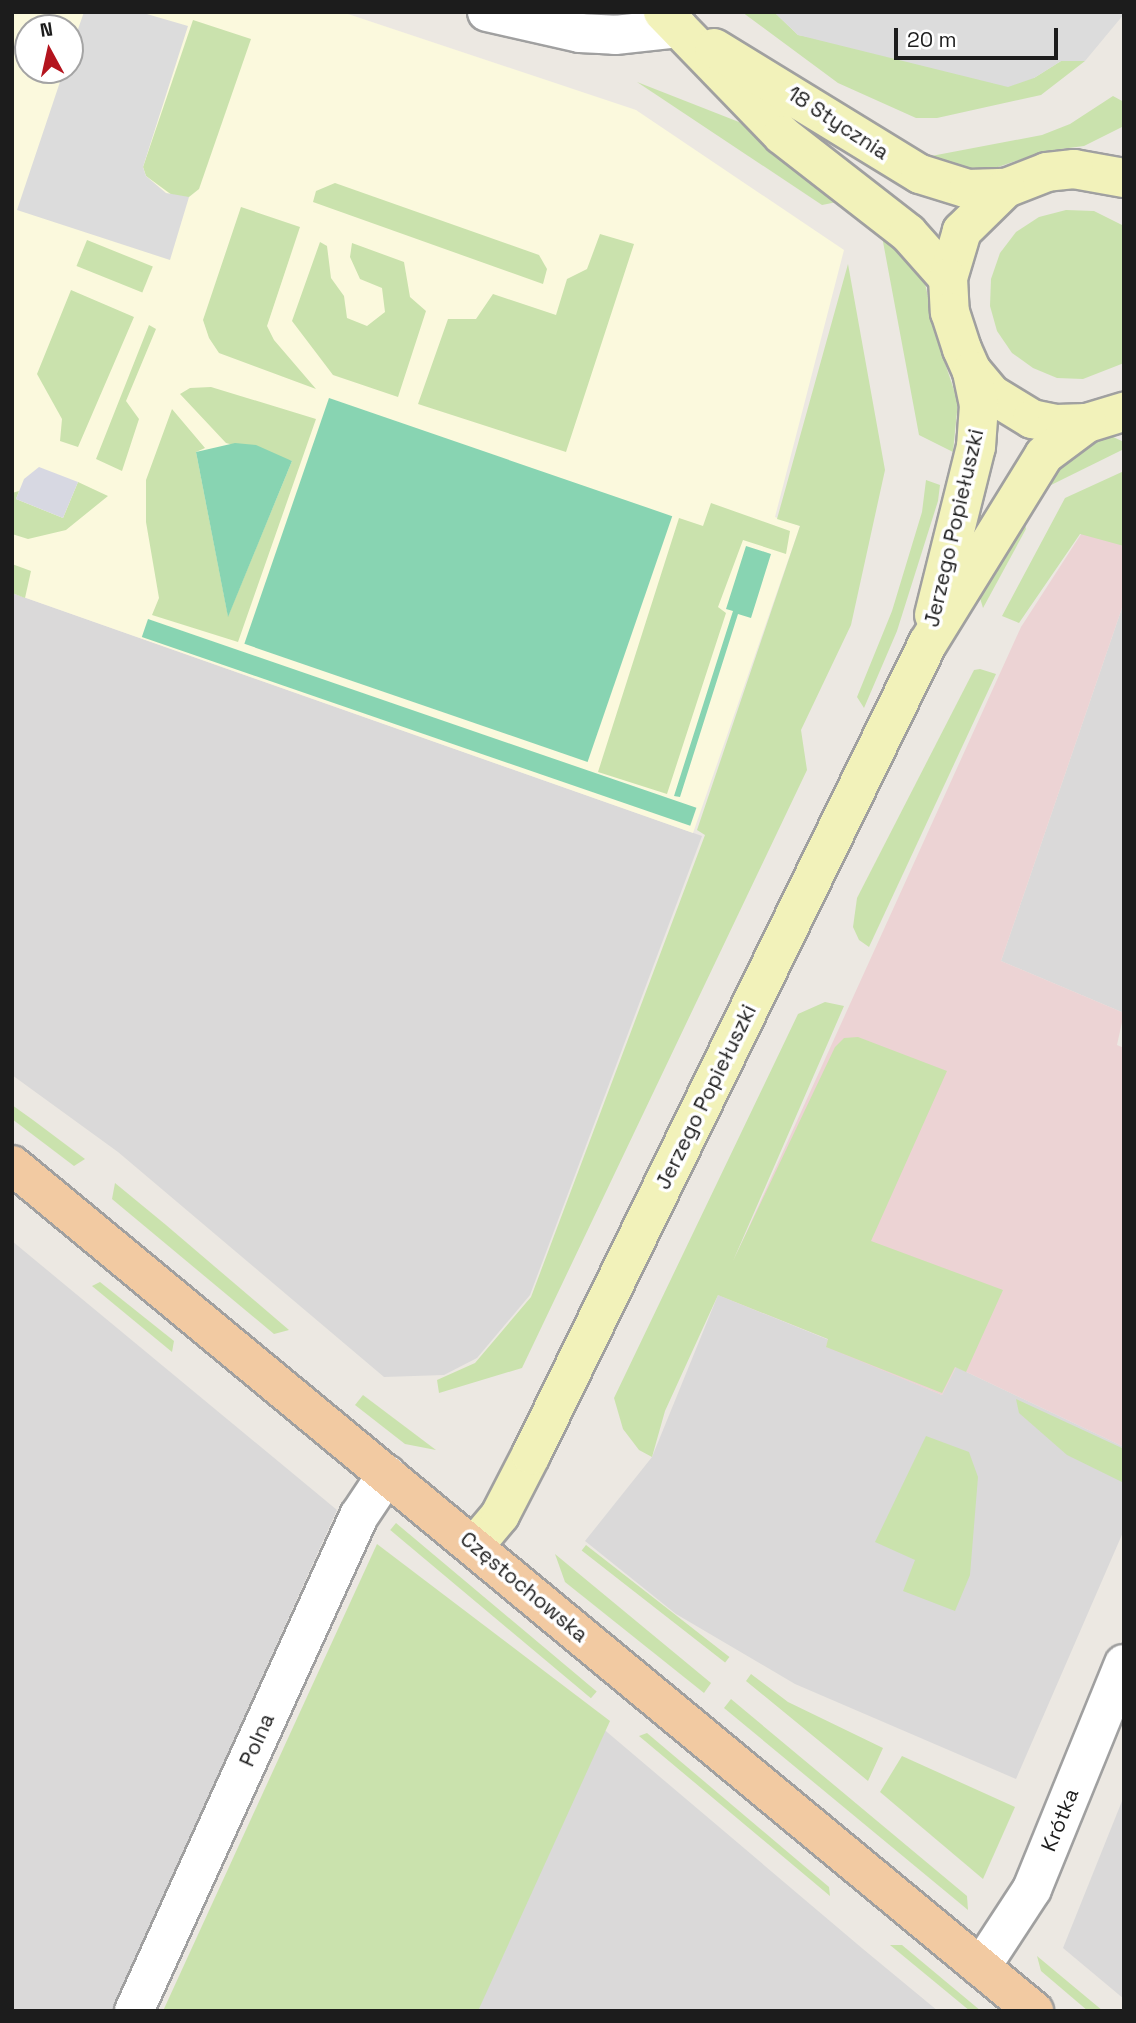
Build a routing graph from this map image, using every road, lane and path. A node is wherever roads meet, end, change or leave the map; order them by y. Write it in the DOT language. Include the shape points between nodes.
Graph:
graph roads {
  1 [pos="487,12"];
  2 [pos="671,20"];
  3 [pos="1124,151"];
  4 [pos="1107,173"];
  5 [pos="1006,188"];
  6 [pos="947,278"];
  7 [pos="972,372"];
  8 [pos="1124,412"];
  9 [pos="1087,424"];
  10 [pos="928,643"];
  11 [pos="12,1165"];
  12 [pos="387,1474"];
  13 [pos="475,1545"];
  14 [pos="1124,1664"];
  15 [pos="981,1967"];
  16 [pos="134,2011"];
  17 [pos="1034,2011"];
  1 -- 2 [label="street" via="580,33 615,35"];
  2 -- 5 [label="main road, 18 Stycznia" via="920,174 968,189"];
  2 -- 6 [label="main road, 18 Stycznia" via="782,135 901,227"];
  3 -- 4 [label="main road"];
  4 -- 5 [label="main road" via="1047,172"];
  5 -- 6 [label="main road" via="962,232"];
  6 -- 7 [label="main road" via="950,312"];
  7 -- 9 [label="main road" via="991,394 1032,419"];
  7 -- 10 [label="main road, Jerzego Popiełuszki" via="979,405 976,447"];
  8 -- 9 [label="main road"];
  9 -- 10 [label="main road, Jerzego Popiełuszki" via="1044,455"];
  10 -- 13 [label="main road, Jerzego Popiełuszki" via="531,1454 500,1515"];
  11 -- 12 [label="main road, Częstochowska"];
  12 -- 13 [label="main road, Częstochowska"];
  12 -- 16 [label="street, Polna" via="359,1516"];
  13 -- 15 [label="main road, Częstochowska"];
  14 -- 15 [label="street, Krótka" via="1032,1889"];
  15 -- 17 [label="main road, Częstochowska"];
}
